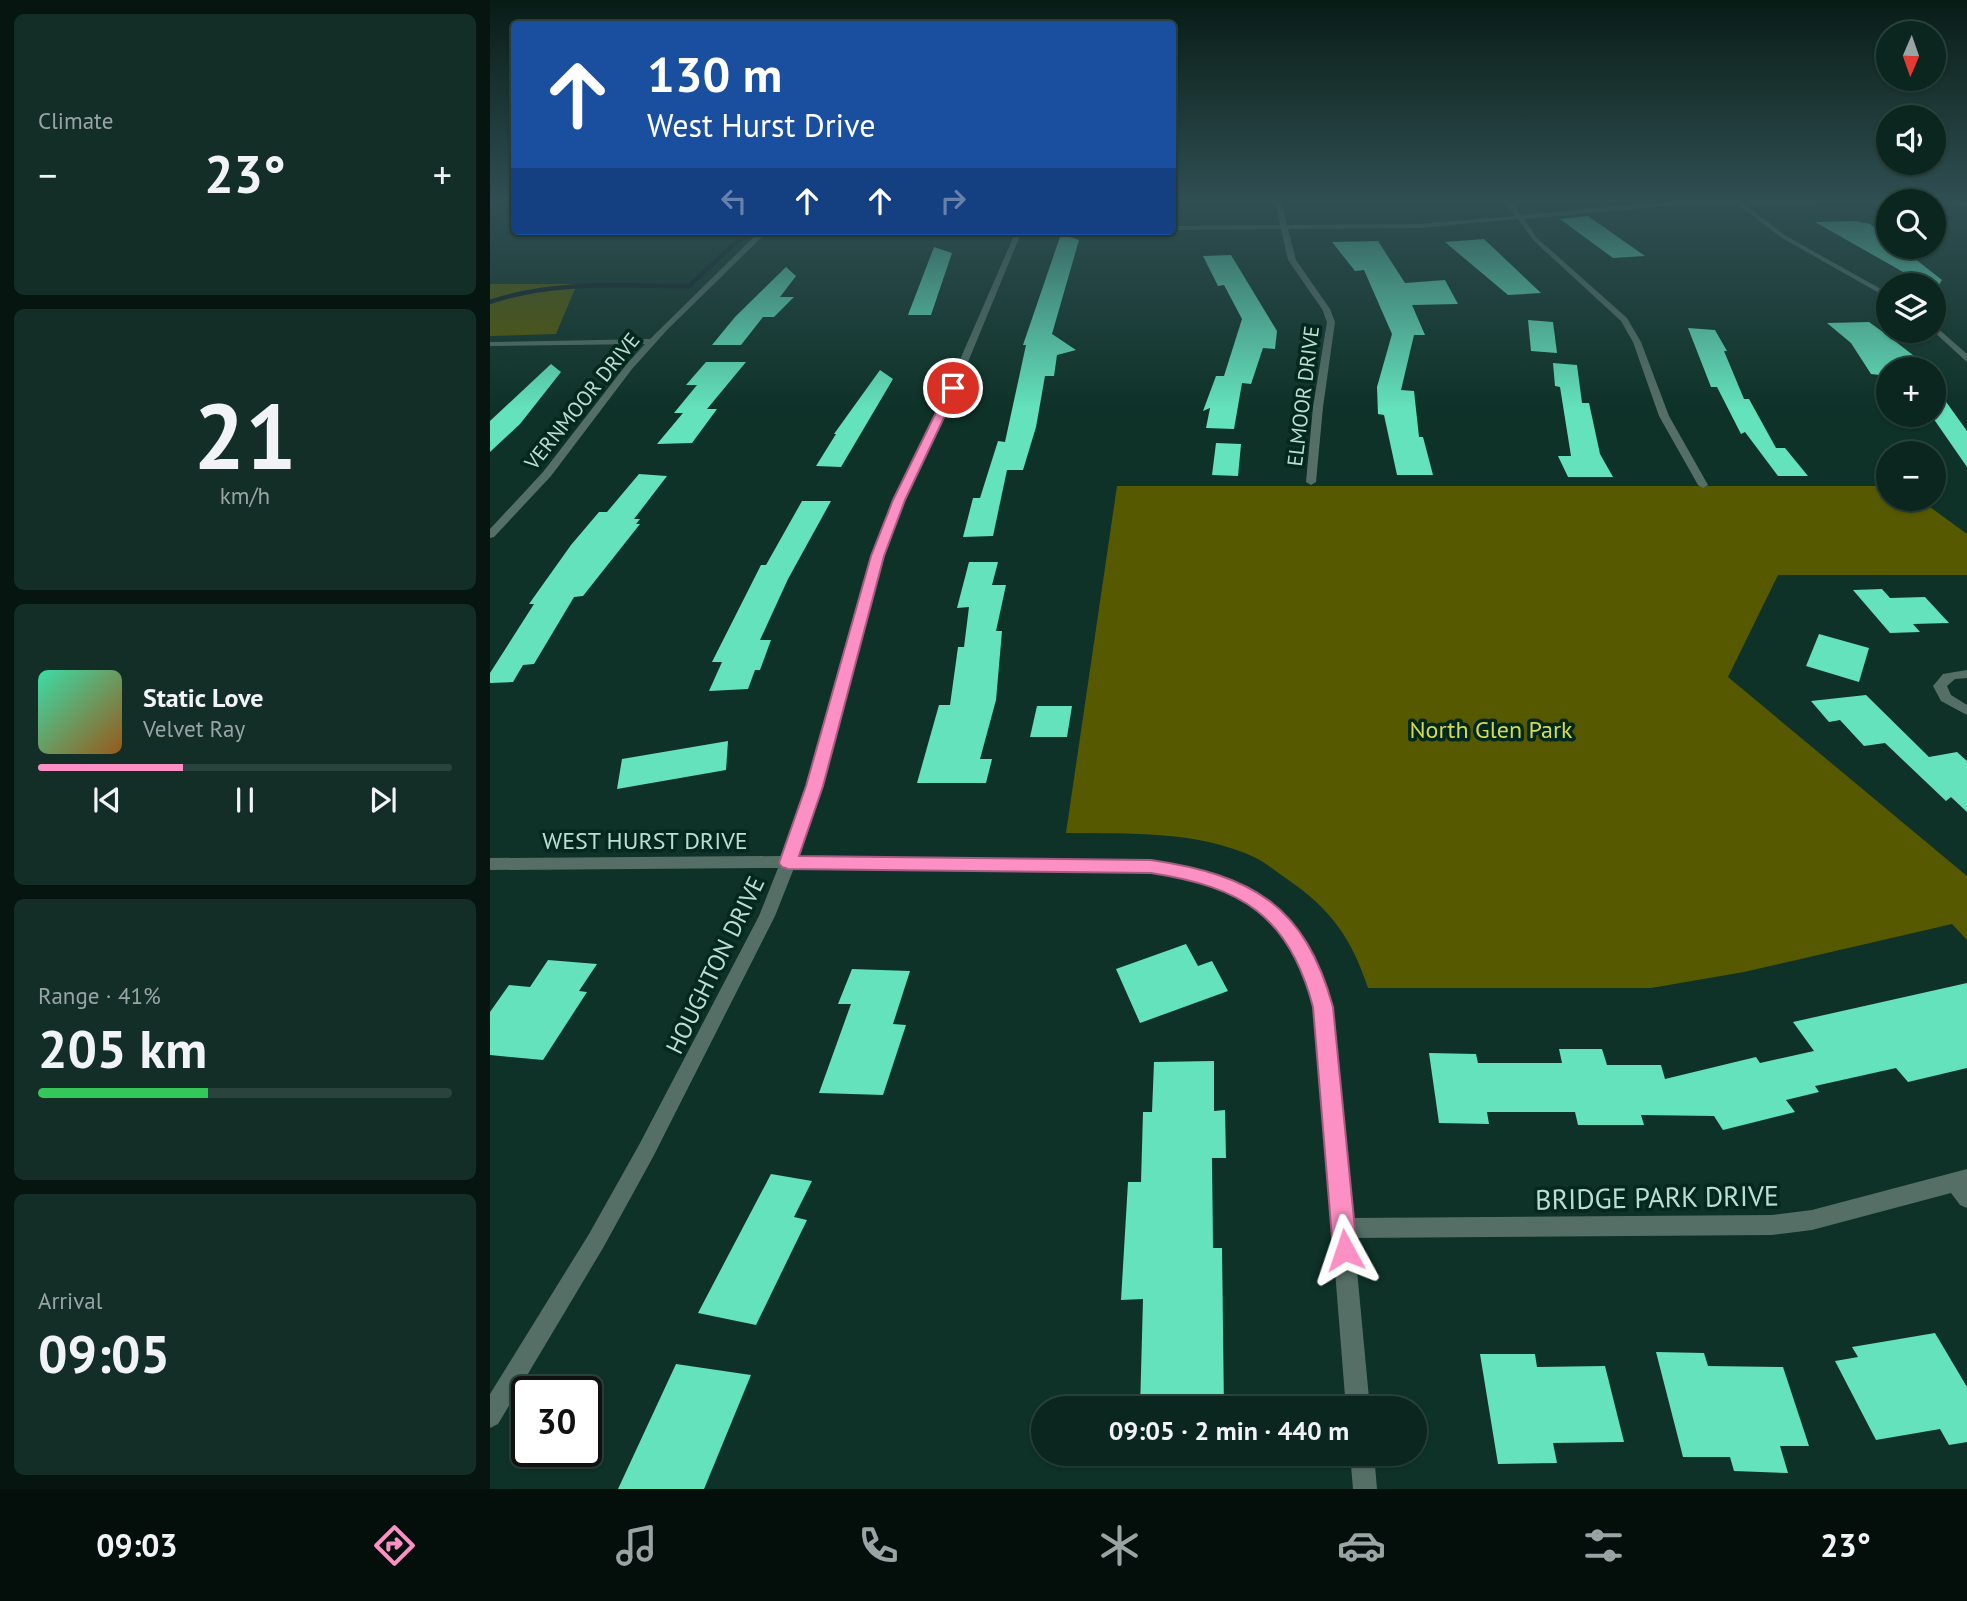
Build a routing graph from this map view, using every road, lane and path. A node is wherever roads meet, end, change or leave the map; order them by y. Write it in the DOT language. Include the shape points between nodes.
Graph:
graph roads {
  1 [pos="724,270"];
  2 [pos="1003,270"];
  3 [pos="1299,270"];
  4 [pos="1570,270"];
  5 [pos="1843,270"];
  6 [pos="1876,289"];
  7 [pos="1946,339"];
  8 [pos="653,341"];
  9 [pos="490,344"];
  10 [pos="1967,359"];
  11 [pos="1311,482"];
  12 [pos="1703,485"];
  13 [pos="490,535"];
  14 [pos="1967,674"];
  15 [pos="1967,711"];
  16 [pos="788,863"];
  17 [pos="490,864"];
  18 [pos="1963,1186"];
  19 [pos="1343,1228"];
  20 [pos="1357,1396"];
  21 [pos="490,1416"];
  22 [pos="1363,1466"];
  23 [pos="1365,1489"];
  1 -- 8 [label="street, VERNMOOR DRIVE"];
  2 -- 16 [label="street, HOUGHTON DRIVE" via="887,528"];
  3 -- 11 [label="street, ELMOOR DRIVE" via="1331,322"];
  4 -- 12 [label="street" via="1605,300 1637,342 1664,416"];
  5 -- 6 [label="street"];
  7 -- 10 [label="street"];
  8 -- 9 [label="street"];
  8 -- 13 [label="street, VERNMOOR DRIVE" via="547,474"];
  14 -- 15 [label="street" via="1948,676 1940,686 1946,698"];
  16 -- 17 [label="street, WEST HURST DRIVE"];
  16 -- 19 [label="street, WEST HURST DRIVE" via="1151,866 1223,883 1255,899 1281,920 1316,980 1323,1007"];
  16 -- 21 [label="street, HOUGHTON DRIVE" via="750,950 646,1151"];
  18 -- 19 [label="street, BRIDGE PARK DRIVE" via="1772,1225"];
  19 -- 20 [label="street, WEST HURST DRIVE"];
  22 -- 23 [label="street"];
}
